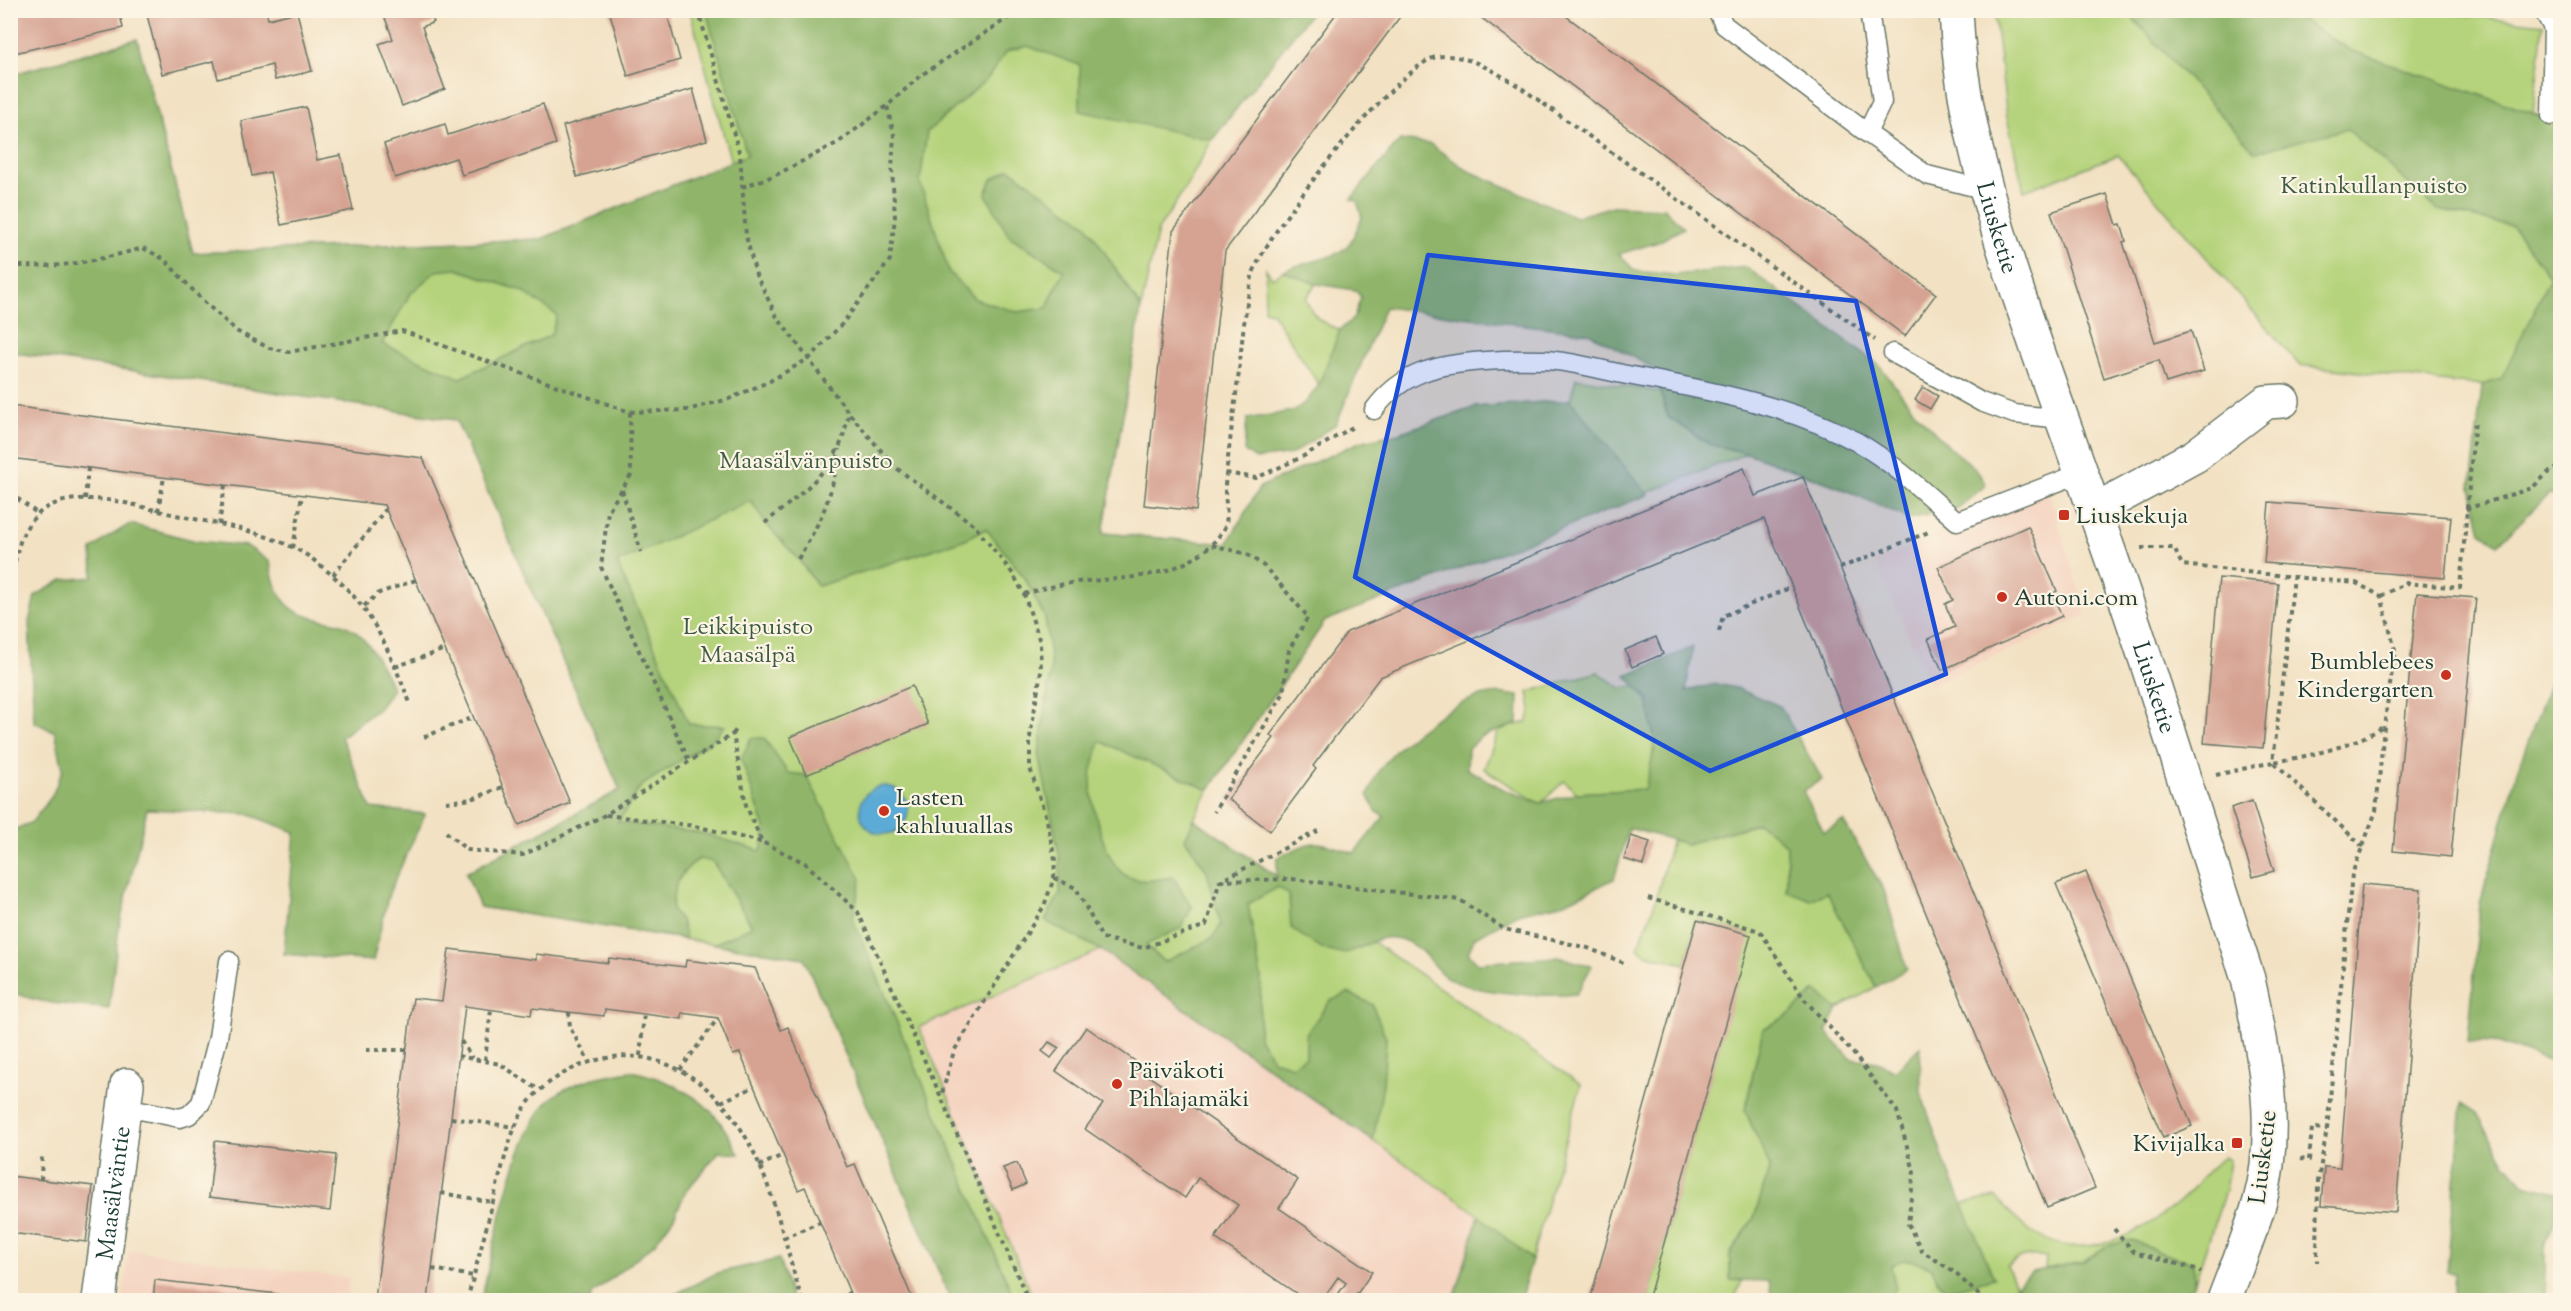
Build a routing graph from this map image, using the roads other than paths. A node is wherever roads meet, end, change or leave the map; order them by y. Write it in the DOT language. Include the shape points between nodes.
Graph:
graph roads {
  1 [pos="1717,10"];
  2 [pos="1869,10"];
  3 [pos="1956,10"];
  4 [pos="2543,10"];
  5 [pos="2550,116"];
  6 [pos="1867,134"];
  7 [pos="1986,190"];
  8 [pos="1893,353"];
  9 [pos="2283,402"];
  10 [pos="1374,410"];
  11 [pos="2062,419"];
  12 [pos="2081,473"];
  13 [pos="2095,510"];
  14 [pos="230,961"];
  15 [pos="126,1096"];
  16 [pos="99,1300"];
  17 [pos="2224,1300"];
  1 -- 6 [label="lane" via="1724,25"];
  2 -- 6 [label="lane" via="1882,102"];
  3 -- 7 [label="street, Liusketie" via="1966,111"];
  4 -- 5 [label="lane" via="2553,28"];
  6 -- 7 [label="lane" via="1927,175"];
  7 -- 11 [label="street, Liusketie"];
  8 -- 11 [label="lane" via="1982,402 2014,414"];
  9 -- 13 [label="street" via="2266,402 2195,456"];
  10 -- 12 [label="lane" via="1398,384 1425,371 1468,363 1547,360 1757,404 1815,423 1857,442 1893,465 1957,521"];
  11 -- 12 [label="street, Liusketie"];
  12 -- 13 [label="street, Liusketie"];
  13 -- 17 [label="street, Liusketie" via="2248,979 2263,1046 2268,1088 2267,1155 2260,1199"];
  14 -- 15 [label="lane" via="218,1038 201,1103 180,1118"];
  15 -- 16 [label="street, Maasälväntie"];
}
